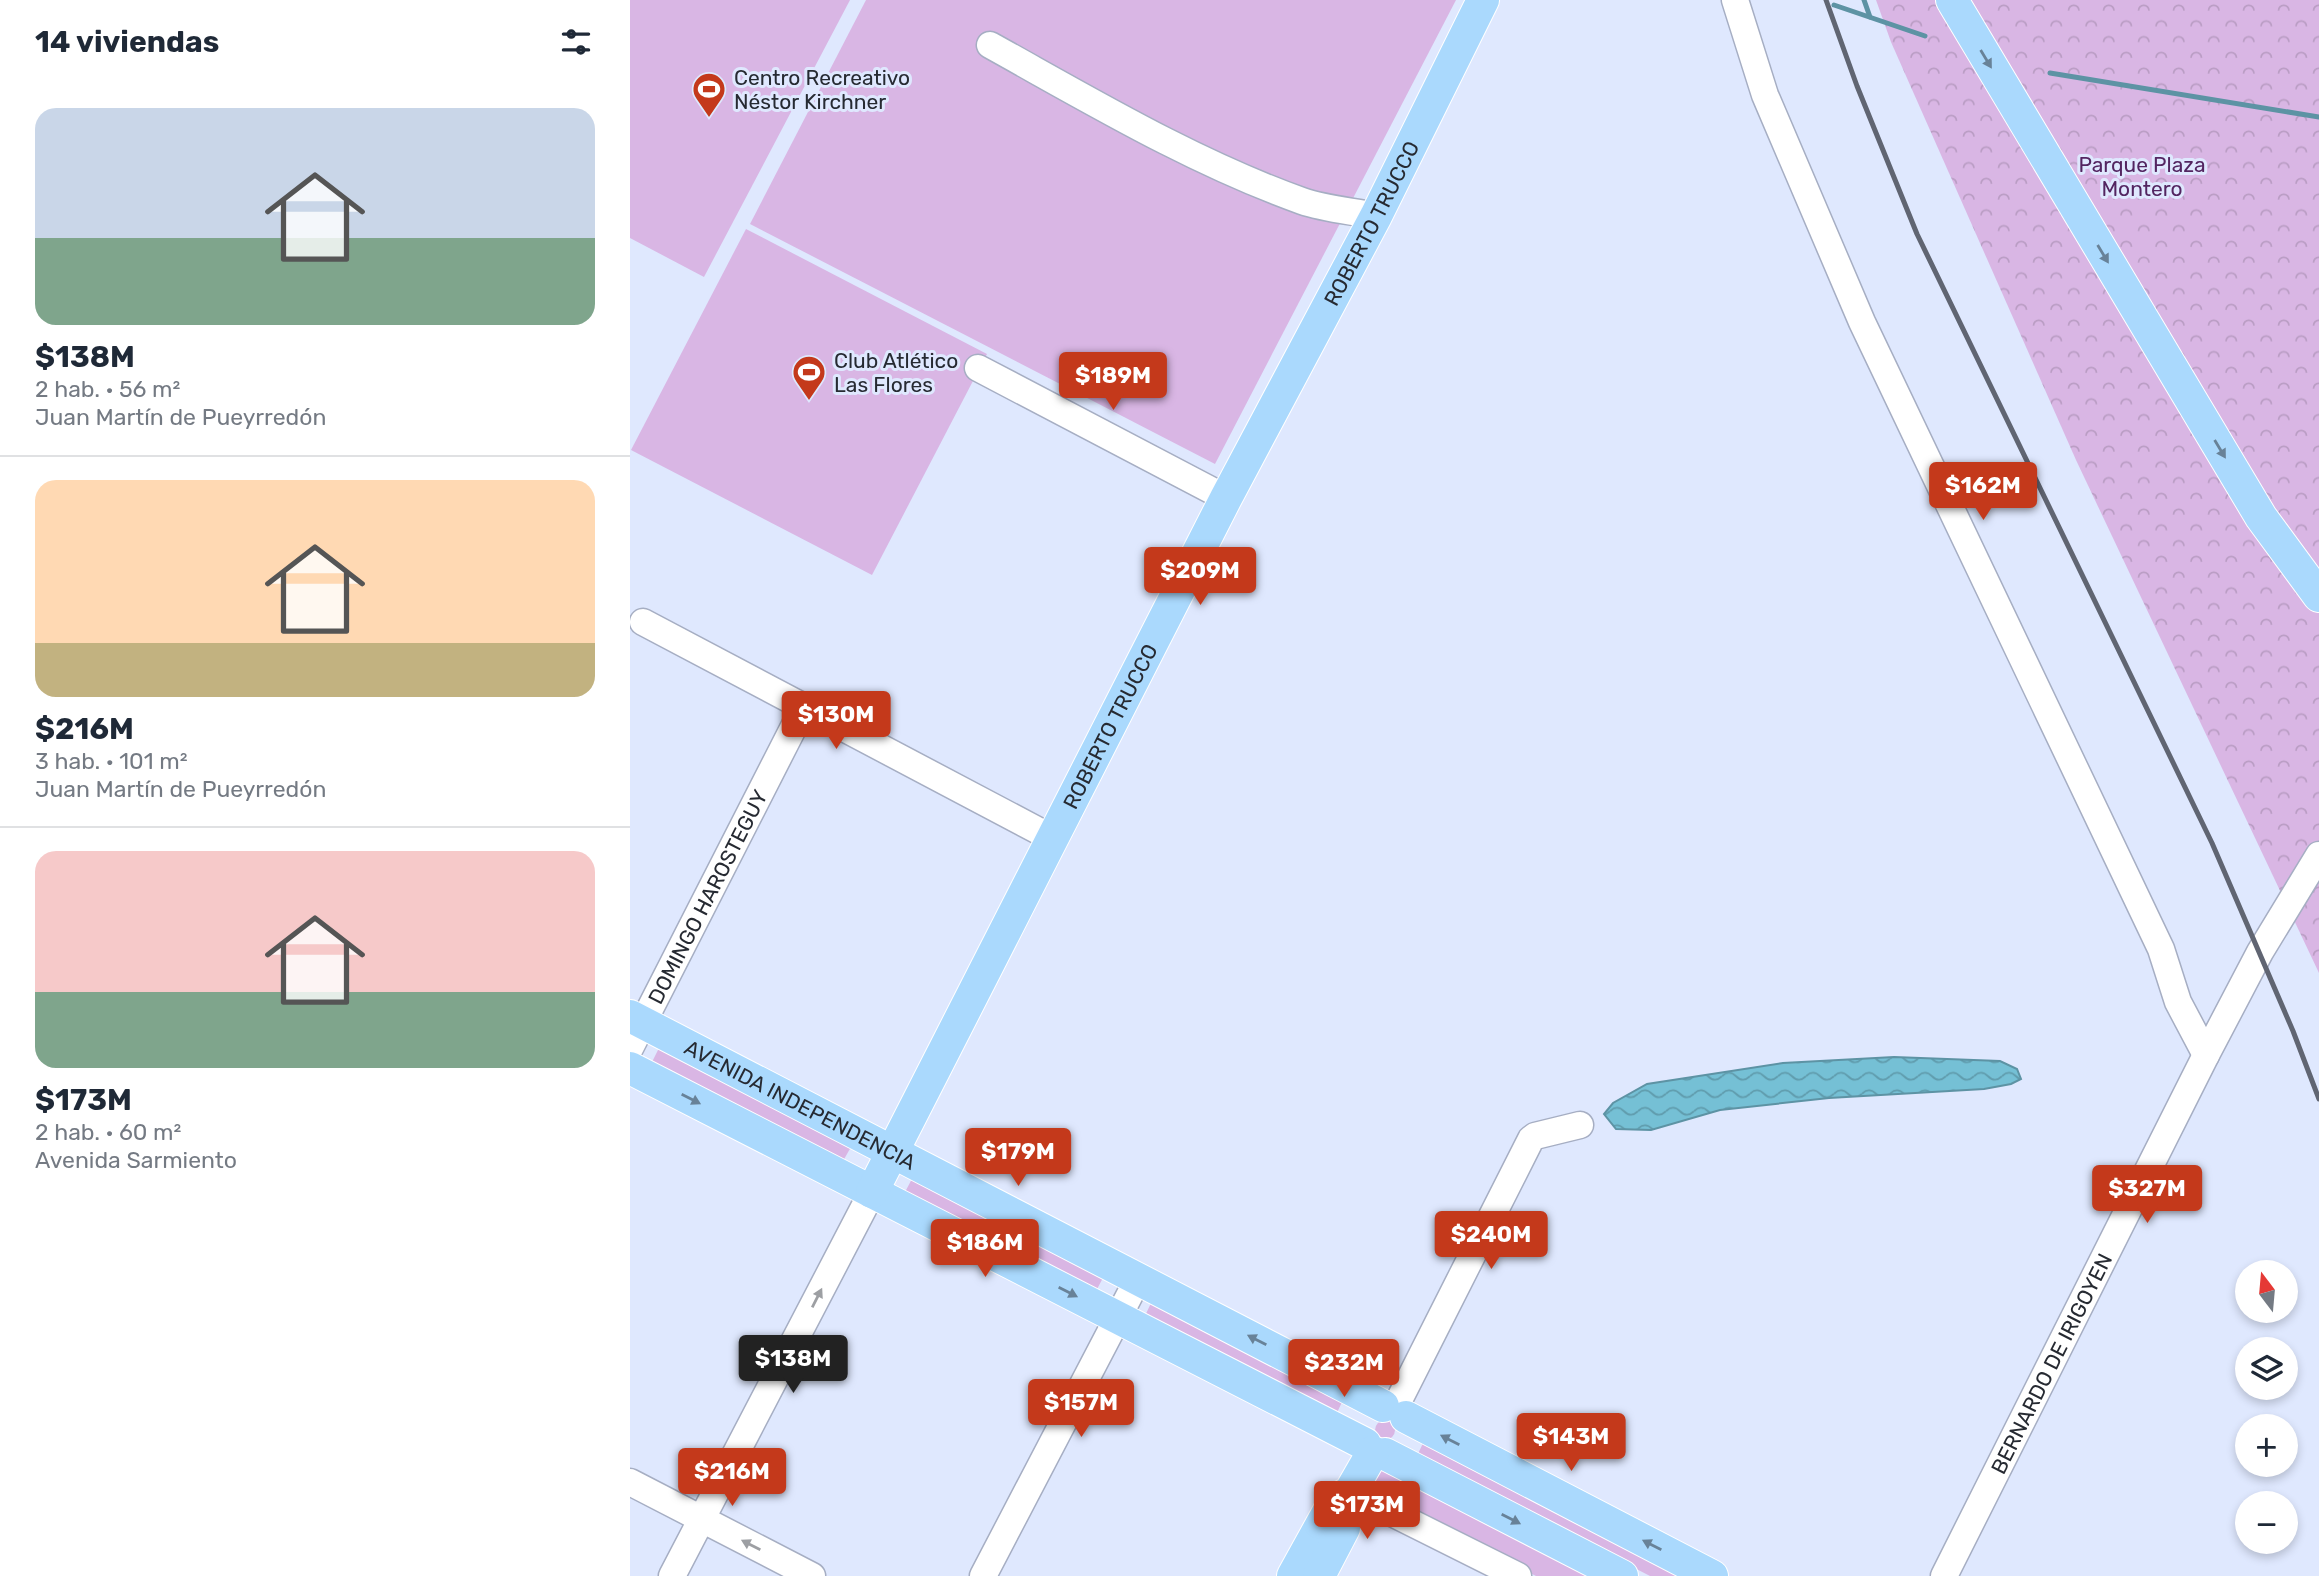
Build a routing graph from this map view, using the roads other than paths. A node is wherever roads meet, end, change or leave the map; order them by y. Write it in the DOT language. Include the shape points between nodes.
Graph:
graph roads {
  1 [pos="1483,0"];
  2 [pos="1735,0"];
  3 [pos="1951,0"];
  4 [pos="990,46"];
  5 [pos="1376,216"];
  6 [pos="978,368"];
  7 [pos="1226,498"];
  8 [pos="2319,596"];
  9 [pos="643,622"];
  10 [pos="804,707"];
  11 [pos="1052,838"];
  12 [pos="2319,855"];
  13 [pos="634,1029"];
  14 [pos="2206,1055"];
  15 [pos="630,1068"];
  16 [pos="1580,1125"];
  17 [pos="891,1151"];
  18 [pos="872,1192"];
  19 [pos="1138,1279"];
  20 [pos="1118,1318"];
  21 [pos="1394,1410"];
  22 [pos="1374,1450"];
  23 [pos="630,1482"];
  24 [pos="1350,1492"];
  25 [pos="702,1519"];
  26 [pos="672,1576"];
  27 [pos="812,1576"];
  28 [pos="983,1576"];
  29 [pos="1293,1576"];
  30 [pos="1318,1576"];
  31 [pos="1518,1576"];
  32 [pos="1622,1576"];
  33 [pos="1712,1576"];
  34 [pos="1944,1576"];
  1 -- 5 [label="main road, ROBERTO TRUCCO"];
  2 -- 14 [label="street" via="1765,95 1862,322 2161,949 2178,1002"];
  3 -- 8 [label="main road, one-way" via="2261,517"];
  4 -- 5 [label="street" via="1155,135 1255,181 1305,202"];
  5 -- 7 [label="main road, ROBERTO TRUCCO"];
  6 -- 7 [label="street"];
  7 -- 11 [label="main road, ROBERTO TRUCCO"];
  9 -- 10 [label="street"];
  10 -- 11 [label="street"];
  10 -- 13 [label="street, DOMINGO HAROSTEGUY"];
  11 -- 17 [label="main road, ROBERTO TRUCCO"];
  12 -- 14 [label="street, BERNARDO DE IRIGOYEN" via="2260,952"];
  13 -- 17 [label="main road, AVENIDA INDEPENDENCIA"];
  14 -- 34 [label="street, BERNARDO DE IRIGOYEN"];
  15 -- 18 [label="main road, one-way"];
  16 -- 21 [label="street" via="1531,1139"];
  17 -- 18 [label="main road, ROBERTO TRUCCO"];
  17 -- 19 [label="main road, AVENIDA INDEPENDENCIA"];
  18 -- 20 [label="main road, one-way"];
  25 -- 18 [label="street, one-way"];
  19 -- 20 [label="street"];
  21 -- 19 [label="main road, AVENIDA INDEPENDENCIA, one-way"];
  20 -- 22 [label="main road"];
  20 -- 28 [label="street"];
  21 -- 22 [label="main road" via="1370,1410 1362,1422 1361,1436"];
  21 -- 22 [label="main road" via="1409,1427 1408,1439 1399,1450"];
  33 -- 21 [label="main road, AVENIDA INDEPENDENCIA, one-way"];
  22 -- 24 [label="main road"];
  22 -- 32 [label="main road, one-way"];
  23 -- 25 [label="street"];
  24 -- 29 [label="main road" via="1335,1500"];
  24 -- 30 [label="main road" via="1352,1513"];
  24 -- 31 [label="street"];
  25 -- 26 [label="street"];
  27 -- 25 [label="street, one-way"];
}
